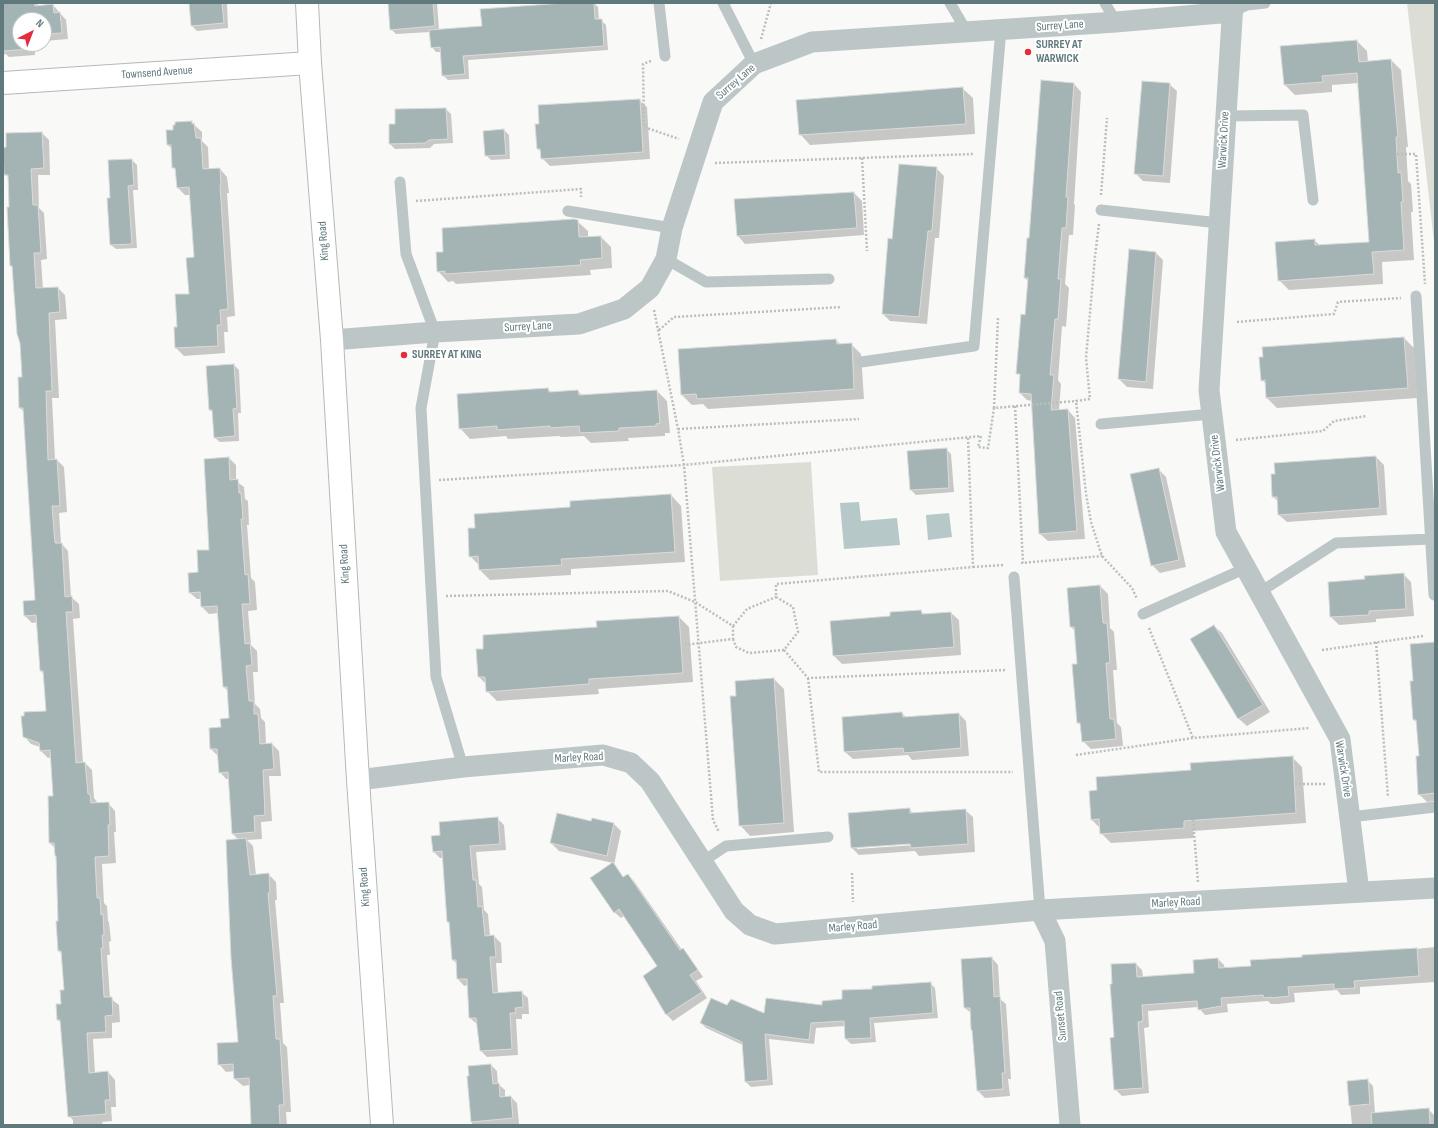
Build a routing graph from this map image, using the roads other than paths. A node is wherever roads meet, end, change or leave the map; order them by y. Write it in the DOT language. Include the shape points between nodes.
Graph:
graph roads {
  1 [pos="307,3"];
  2 [pos="660,3"];
  3 [pos="723,3"];
  4 [pos="950,3"];
  5 [pos="1105,3"];
  6 [pos="1265,3"];
  7 [pos="1232,8"];
  8 [pos="1116,22"];
  9 [pos="1001,30"];
  10 [pos="967,32"];
  11 [pos="665,56"];
  12 [pos="310,63"];
  13 [pos="754,64"];
  14 [pos="3,83"];
  15 [pos="1226,116"];
  16 [pos="400,182"];
  17 [pos="1313,200"];
  18 [pos="1101,210"];
  19 [pos="568,211"];
  20 [pos="1219,223"];
  21 [pos="672,228"];
  22 [pos="666,259"];
  23 [pos="829,279"];
  24 [pos="1416,296"];
  25 [pos="435,332"];
  26 [pos="332,340"];
  27 [pos="861,362"];
  28 [pos="1212,414"];
  29 [pos="1101,424"];
  30 [pos="1431,539"];
  31 [pos="1246,568"];
  32 [pos="1014,577"];
  33 [pos="1260,592"];
  34 [pos="1434,595"];
  35 [pos="1143,614"];
  36 [pos="463,767"];
  37 [pos="358,780"];
  38 [pos="1435,807"];
  39 [pos="1350,817"];
  40 [pos="828,837"];
  41 [pos="702,862"];
  42 [pos="1435,888"];
  43 [pos="1359,892"];
  44 [pos="1040,910"];
  45 [pos="382,1125"];
  46 [pos="1070,1125"];
  1 -- 12 [label="main road, King Road"];
  2 -- 11 [label="lane"];
  3 -- 13 [label="lane"];
  4 -- 10 [label="lane"];
  5 -- 8 [label="lane"];
  6 -- 7 [label="lane"];
  7 -- 8 [label="street, Surrey Lane"];
  7 -- 15 [label="street, Warwick Drive"];
  8 -- 9 [label="street, Surrey Lane"];
  9 -- 10 [label="street, Surrey Lane"];
  9 -- 27 [label="lane" via="974,346"];
  10 -- 13 [label="street, Surrey Lane" via="812,42"];
  12 -- 14 [label="main road, Townsend Avenue"];
  12 -- 26 [label="main road, King Road"];
  13 -- 21 [label="street, Surrey Lane" via="713,102"];
  15 -- 17 [label="lane" via="1303,115"];
  15 -- 20 [label="street, Warwick Drive"];
  16 -- 25 [label="lane" via="406,254"];
  18 -- 20 [label="lane"];
  19 -- 21 [label="lane"];
  20 -- 28 [label="street, Warwick Drive" via="1209,390"];
  21 -- 22 [label="street, Surrey Lane"];
  22 -- 23 [label="lane" via="706,282"];
  22 -- 25 [label="street, Surrey Lane" via="650,288 624,309 579,324"];
  24 -- 30 [label="lane"];
  25 -- 26 [label="street, Surrey Lane"];
  25 -- 36 [label="lane" via="421,408 436,677"];
  26 -- 37 [label="main road, King Road"];
  28 -- 29 [label="lane"];
  28 -- 31 [label="street, Warwick Drive" via="1226,532"];
  30 -- 33 [label="lane" via="1336,543"];
  30 -- 34 [label="lane"];
  31 -- 33 [label="street, Warwick Drive"];
  31 -- 35 [label="lane"];
  32 -- 44 [label="lane"];
  33 -- 39 [label="street, Warwick Drive" via="1340,739"];
  36 -- 37 [label="street, Marley Road"];
  36 -- 41 [label="street, Marley Road" via="603,755 631,763 650,781"];
  37 -- 45 [label="main road, King Road"];
  38 -- 39 [label="lane"];
  39 -- 43 [label="street, Warwick Drive"];
  40 -- 41 [label="lane" via="726,846"];
  41 -- 44 [label="street, Marley Road" via="734,911 750,925 775,934"];
  42 -- 43 [label="street, Marley Road"];
  43 -- 44 [label="street, Marley Road"];
  44 -- 46 [label="street, Sunset Road" via="1055,941"];
}
